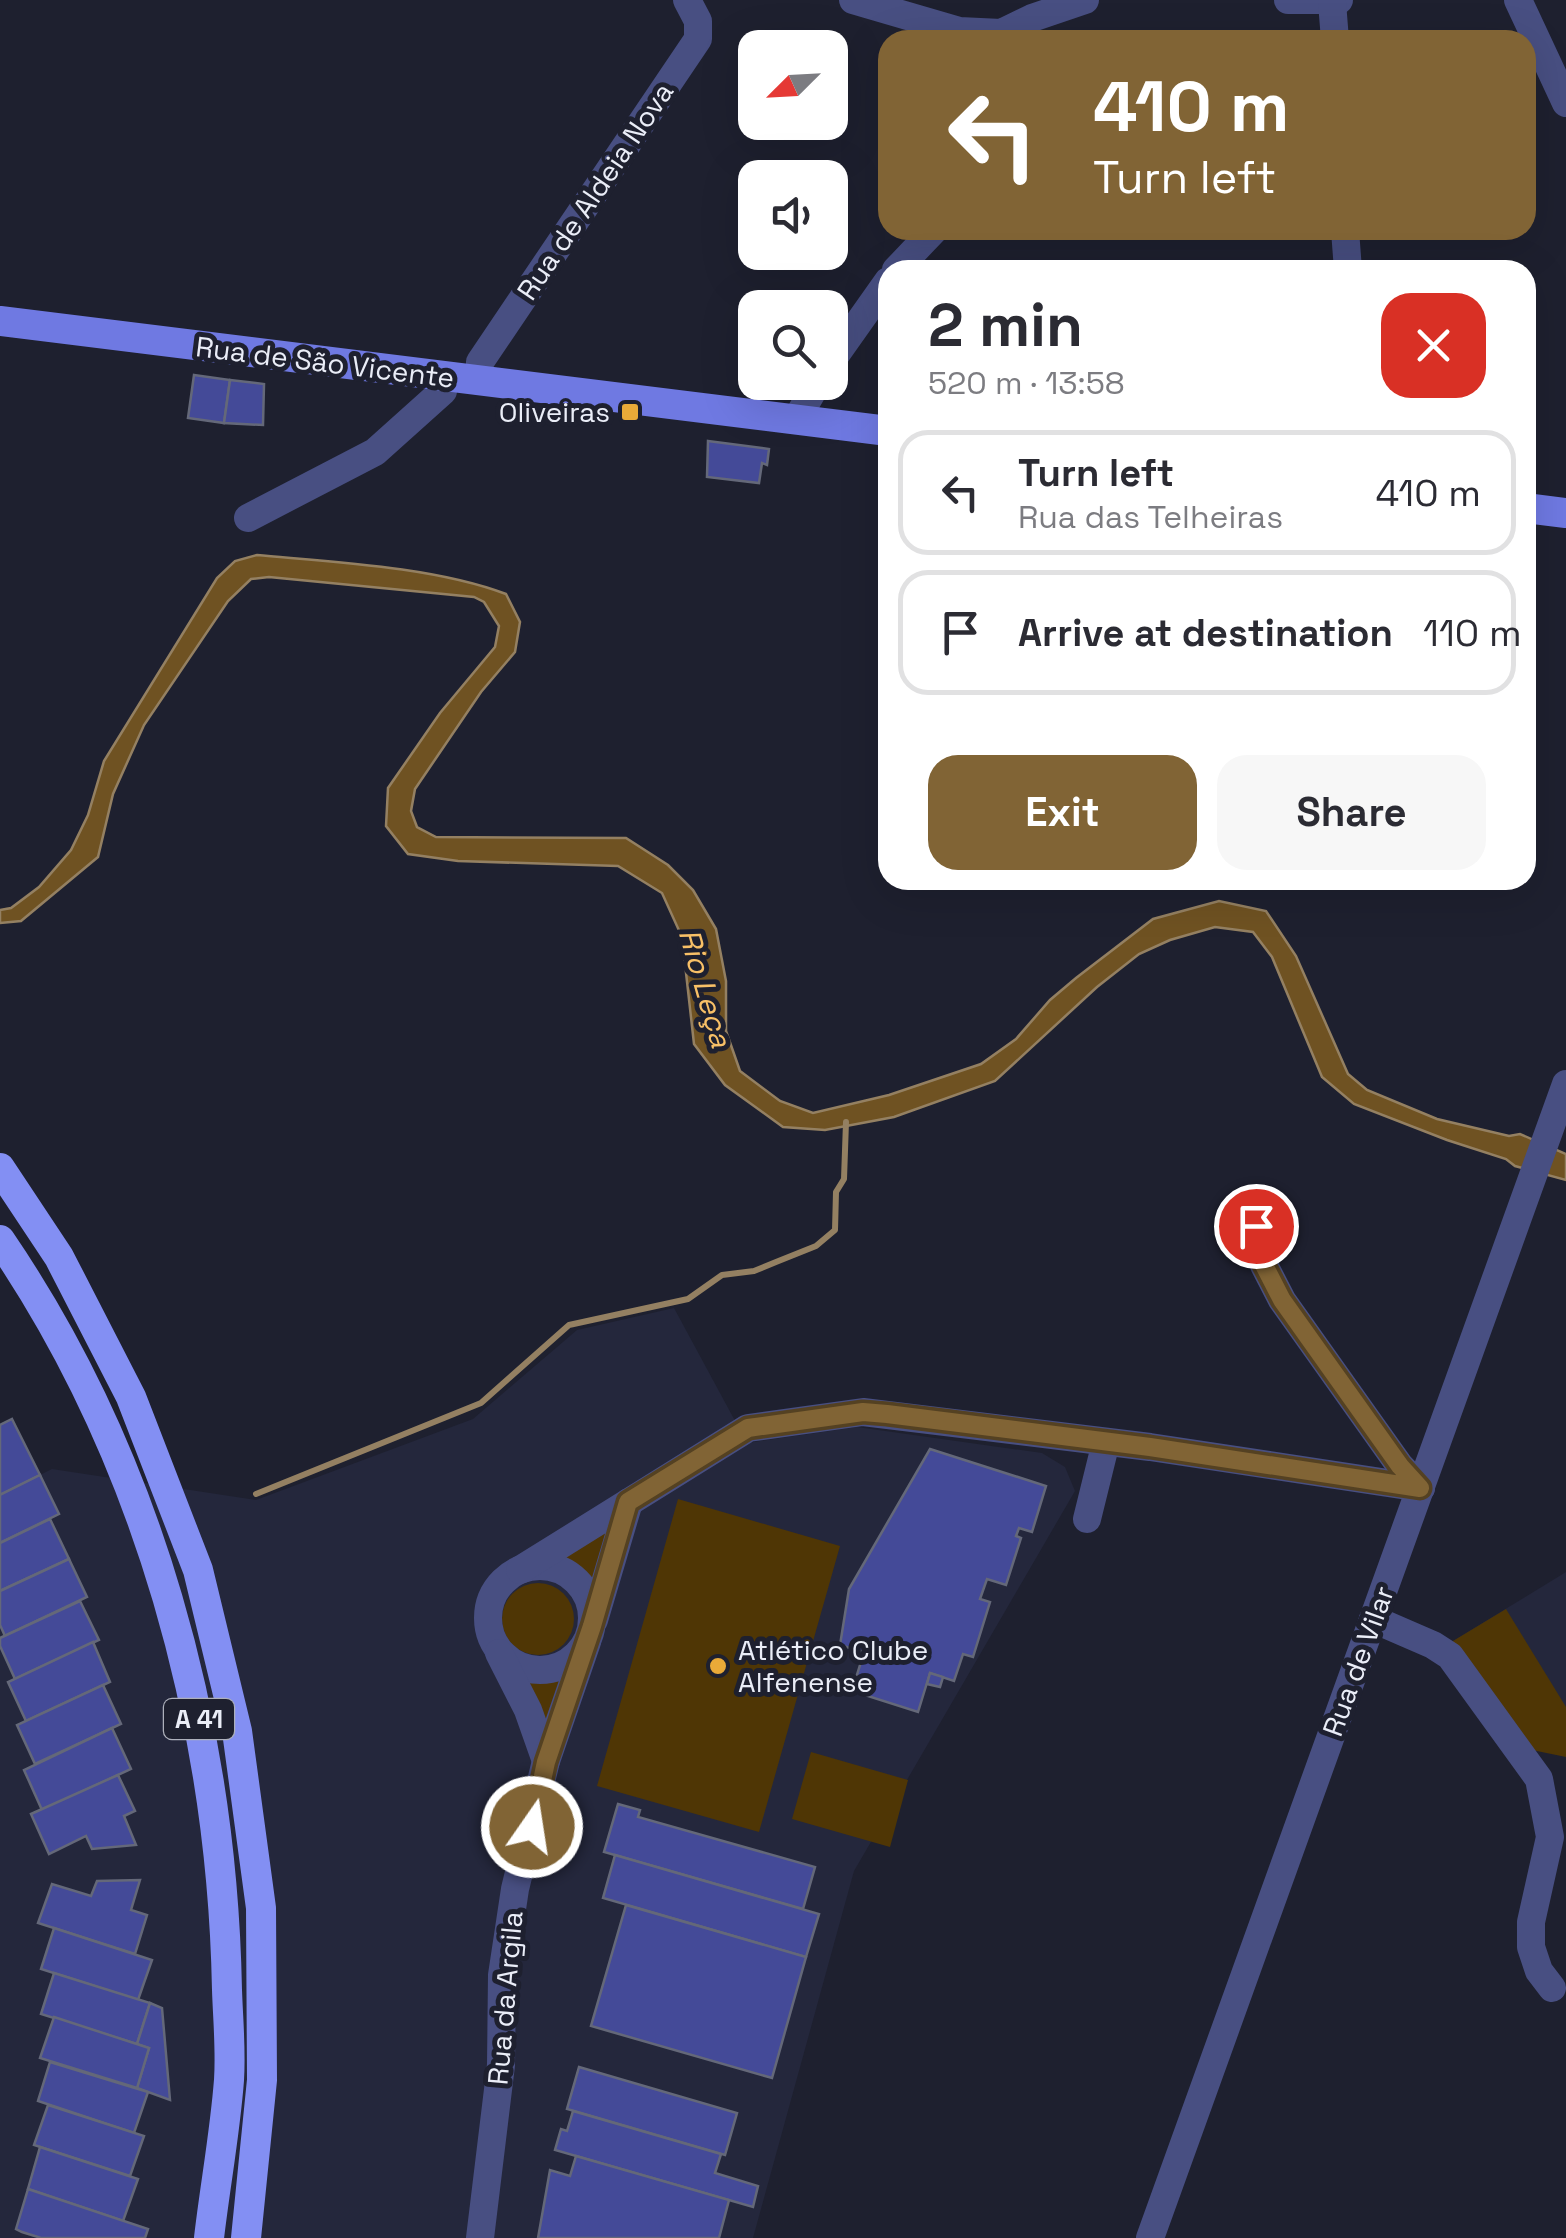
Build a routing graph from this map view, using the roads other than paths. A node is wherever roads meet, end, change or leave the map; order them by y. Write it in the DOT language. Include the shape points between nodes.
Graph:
graph roads {
  1 [pos="687,0"];
  2 [pos="853,0"];
  3 [pos="1085,0"];
  4 [pos="1288,0"];
  5 [pos="1518,0"];
  6 [pos="1336,1"];
  7 [pos="924,10"];
  8 [pos="956,30"];
  9 [pos="1012,30"];
  10 [pos="1335,30"];
  11 [pos="1532,30"];
  12 [pos="1536,38"];
  13 [pos="1566,102"];
  14 [pos="924,240"];
  15 [pos="906,260"];
  16 [pos="878,295"];
  17 [pos="0,321"];
  18 [pos="848,338"];
  19 [pos="444,377"];
  20 [pos="479,382"];
  21 [pos="808,400"];
  22 [pos="796,420"];
  23 [pos="878,430"];
  24 [pos="1536,509"];
  25 [pos="1566,513"];
  26 [pos="248,518"];
  27 [pos="1566,1084"];
  28 [pos="0,1168"];
  29 [pos="1256,1226"];
  30 [pos="0,1240"];
  31 [pos="1106,1442"];
  32 [pos="1420,1488"];
  33 [pos="628,1502"];
  34 [pos="1087,1519"];
  35 [pos="520,1570"];
  36 [pos="1373,1619"];
  37 [pos="589,1634"];
  38 [pos="492,1640"];
  39 [pos="546,1762"];
  40 [pos="1566,1768"];
  41 [pos="1539,1779"];
  42 [pos="1552,1988"];
  43 [pos="208,2238"];
  44 [pos="246,2238"];
  45 [pos="480,2238"];
  46 [pos="1150,2238"];
  1 -- 20 [label="street, Rua de Aldeia Nova" via="698,39 480,362"];
  2 -- 7 [label="street"];
  3 -- 9 [label="street"];
  4 -- 6 [label="street"];
  5 -- 11 [label="street"];
  6 -- 10 [label="street"];
  7 -- 8 [label="street"];
  12 -- 13 [label="street"];
  14 -- 15 [label="street"];
  16 -- 18 [label="street"];
  17 -- 19 [label="main road, Rua de São Vicente"];
  19 -- 20 [label="main road, Rua de São Vicente"];
  19 -- 26 [label="street" via="444,391 375,452"];
  20 -- 22 [label="main road, Rua de São Vicente"];
  21 -- 22 [label="street"];
  22 -- 23 [label="main road, Rua de São Vicente"];
  24 -- 25 [label="main road"];
  27 -- 32 [label="street, Rua de Vilar"];
  28 -- 44 [label="highway, A 41" via="60,1256 131,1397 198,1570 238,1731 261,1908 262,2080"];
  29 -- 32 [label="street" via="1264,1265 1282,1300"];
  30 -- 43 [label="highway, A 41" via="101,1415 162,1576 204,1736 226,1913 229,2080"];
  31 -- 32 [label="street"];
  31 -- 33 [label="street" via="863,1412 748,1428"];
  31 -- 34 [label="street"];
  32 -- 36 [label="street, Rua de Vilar"];
  33 -- 35 [label="street"];
  33 -- 37 [label="street, Rua da Argila"];
  35 -- 37 [label="street" via="550,1567 577,1582 591,1610"];
  35 -- 38 [label="street" via="495,1592 489,1607"];
  36 -- 41 [label="street" via="1450,1656"];
  36 -- 46 [label="street, Rua de Vilar"];
  37 -- 38 [label="street" via="577,1656 548,1670 515,1665"];
  37 -- 39 [label="street, Rua da Argila"];
  38 -- 39 [label="street"];
  39 -- 45 [label="street, Rua da Argila" via="502,1975 501,2065"];
  40 -- 41 [label="street"];
  41 -- 42 [label="street" via="1550,1838 1530,1922 1531,1947"];
}
